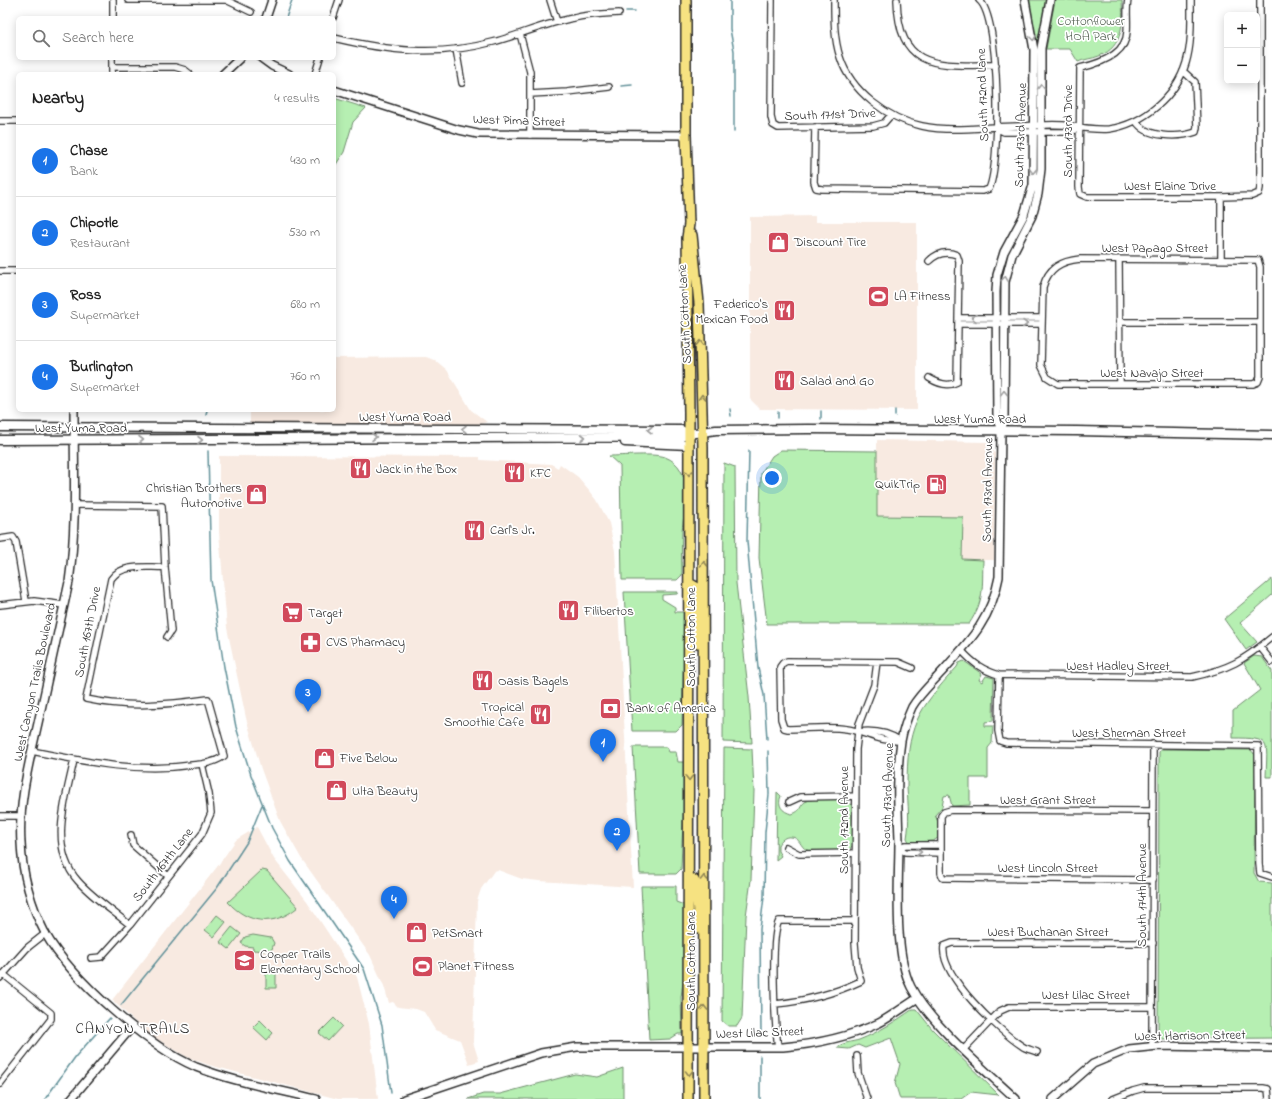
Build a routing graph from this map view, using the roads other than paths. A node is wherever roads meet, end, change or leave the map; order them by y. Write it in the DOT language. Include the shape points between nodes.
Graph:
graph roads {
  1 [pos="113,0"];
  2 [pos="128,0"];
  3 [pos="272,0"];
  4 [pos="339,0"];
  5 [pos="550,0"];
  6 [pos="686,0"];
  7 [pos="772,0"];
  8 [pos="834,0"];
  9 [pos="897,0"];
  10 [pos="1025,0"];
  11 [pos="1050,0"];
  12 [pos="1128,0"];
  13 [pos="1191,0"];
  14 [pos="1260,0"];
  15 [pos="980,1"];
  16 [pos="251,12"];
  17 [pos="619,13"];
  18 [pos="112,16"];
  19 [pos="267,16"];
  20 [pos="334,16"];
  21 [pos="557,22"];
  22 [pos="520,34"];
  23 [pos="336,38"];
  24 [pos="456,49"];
  25 [pos="112,60"];
  26 [pos="238,60"];
  27 [pos="263,60"];
  28 [pos="319,60"];
  29 [pos="996,65"];
  30 [pos="112,67"];
  31 [pos="1183,71"];
  32 [pos="112,72"];
  33 [pos="188,72"];
  34 [pos="225,72"];
  35 [pos="285,72"];
  36 [pos="316,72"];
  37 [pos="462,83"];
  38 [pos="609,87"];
  39 [pos="336,91"];
  40 [pos="530,94"];
  41 [pos="891,115"];
  42 [pos="1136,120"];
  43 [pos="0,121"];
  44 [pos="16,121"];
  45 [pos="815,127"];
  46 [pos="996,128"];
  47 [pos="1037,128"];
  48 [pos="1079,128"];
  49 [pos="686,135"];
  50 [pos="530,136"];
  51 [pos="1080,194"];
  52 [pos="1221,197"];
  53 [pos="689,224"];
  54 [pos="1119,259"];
  55 [pos="1221,259"];
  56 [pos="928,261"];
  57 [pos="0,271"];
  58 [pos="16,271"];
  59 [pos="688,278"];
  60 [pos="958,321"];
  61 [pos="996,321"];
  62 [pos="1004,321"];
  63 [pos="1041,321"];
  64 [pos="1119,322"];
  65 [pos="1260,322"];
  66 [pos="700,324"];
  67 [pos="929,378"];
  68 [pos="1120,384"];
  69 [pos="74,412"];
  70 [pos="0,427"];
  71 [pos="74,427"];
  72 [pos="287,429"];
  73 [pos="582,429"];
  74 [pos="1001,431"];
  75 [pos="703,432"];
  76 [pos="688,434"];
  77 [pos="1272,435"];
  78 [pos="488,437"];
  79 [pos="617,437"];
  80 [pos="230,438"];
  81 [pos="74,439"];
  82 [pos="0,440"];
  83 [pos="688,445"];
  84 [pos="75,505"];
  85 [pos="0,539"];
  86 [pos="165,567"];
  87 [pos="689,583"];
  88 [pos="26,601"];
  89 [pos="0,605"];
  90 [pos="64,605"];
  91 [pos="167,637"];
  92 [pos="1272,637"];
  93 [pos="1260,647"];
  94 [pos="962,650"];
  95 [pos="877,662"];
  96 [pos="1272,662"];
  97 [pos="912,668"];
  98 [pos="704,675"];
  99 [pos="999,675"];
  100 [pos="858,732"];
  101 [pos="689,739"];
  102 [pos="704,740"];
  103 [pos="901,741"];
  104 [pos="1153,744"];
  105 [pos="32,751"];
  106 [pos="74,760"];
  107 [pos="202,764"];
  108 [pos="855,796"];
  109 [pos="789,802"];
  110 [pos="1153,811"];
  111 [pos="0,816"];
  112 [pos="21,816"];
  113 [pos="131,835"];
  114 [pos="941,845"];
  115 [pos="786,847"];
  116 [pos="899,848"];
  117 [pos="941,852"];
  118 [pos="855,853"];
  119 [pos="168,876"];
  120 [pos="689,877"];
  121 [pos="1272,877"];
  122 [pos="1153,880"];
  123 [pos="855,921"];
  124 [pos="130,925"];
  125 [pos="46,933"];
  126 [pos="1153,943"];
  127 [pos="704,950"];
  128 [pos="90,958"];
  129 [pos="1,976"];
  130 [pos="918,998"];
  131 [pos="775,1004"];
  132 [pos="1152,1007"];
  133 [pos="992,1019"];
  134 [pos="132,1027"];
  135 [pos="1152,1046"];
  136 [pos="689,1047"];
  137 [pos="704,1047"];
  138 [pos="778,1047"];
  139 [pos="1272,1048"];
  140 [pos="964,1049"];
  141 [pos="1037,1052"];
  142 [pos="856,1056"];
  143 [pos="0,1084"];
  144 [pos="71,1099"];
  145 [pos="316,1099"];
  146 [pos="404,1099"];
  147 [pos="688,1099"];
  148 [pos="704,1099"];
  149 [pos="866,1099"];
  150 [pos="1016,1099"];
  151 [pos="1053,1099"];
  152 [pos="1113,1099"];
  153 [pos="1269,1099"];
  1 -- 18 [label="street"];
  2 -- 16 [label="street" via="226,0"];
  3 -- 19 [label="street"];
  4 -- 20 [label="street"];
  5 -- 21 [label="street"];
  6 -- 49 [label="main road, South Cotton Lane"];
  7 -- 45 [label="street, South 171st Drive" via="773,125 778,128"];
  8 -- 41 [label="street" via="834,23 840,57 849,76 865,95"];
  9 -- 29 [label="street" via="900,32 916,54 930,62 944,65"];
  10 -- 47 [label="street, South 173rd Avenue, one-way" via="1034,44"];
  47 -- 11 [label="street, South 173rd Avenue, one-way" via="1041,48"];
  12 -- 48 [label="street, South 173rd Drive" via="1127,35 1120,50 1102,62 1080,68"];
  13 -- 31 [label="street" via="1189,49"];
  14 -- 52 [label="street, West Elaine Drive" via="1259,194"];
  15 -- 29 [label="street, South 172nd Lane" via="987,12"];
  17 -- 21 [label="street" via="574,17"];
  21 -- 22 [label="street"];
  22 -- 24 [label="street"];
  22 -- 40 [label="street" via="529,66"];
  23 -- 24 [label="street" via="383,49 414,52"];
  24 -- 37 [label="street"];
  25 -- 30 [label="street"];
  26 -- 34 [label="street"];
  27 -- 35 [label="street"];
  28 -- 36 [label="street"];
  29 -- 46 [label="street, South 172nd Lane"];
  30 -- 32 [label="street"];
  30 -- 33 [label="street" via="175,67"];
  31 -- 42 [label="street" via="1162,103"];
  31 -- 42 [label="street" via="1195,82 1196,132 1152,134 1145,131"];
  38 -- 40 [label="street"];
  39 -- 50 [label="street, West Pima Street" via="469,132"];
  40 -- 50 [label="street"];
  41 -- 45 [label="street, South 171st Drive" via="884,123 873,126"];
  41 -- 46 [label="street" via="922,126"];
  42 -- 48 [label="street" via="1110,129"];
  43 -- 44 [label="street"];
  45 -- 46 [label="street, South 172nd Lane" via="816,188 976,191 989,189 996,168"];
  46 -- 47 [label="street" via="1004,132"];
  47 -- 48 [label="street"];
  47 -- 61 [label="street, South 173rd Avenue, one-way" via="1032,192 1024,215 1004,252 997,275"];
  62 -- 47 [label="street, South 173rd Avenue, one-way" via="1004,282 1007,268 1032,216 1038,194 1041,169"];
  48 -- 51 [label="street, South 173rd Drive"];
  49 -- 50 [label="street, West Pima Street"];
  49 -- 53 [label="main road, South Cotton Lane"];
  51 -- 52 [label="street, West Elaine Drive" via="1087,197"];
  52 -- 55 [label="street"];
  53 -- 59 [label="main road, South Cotton Lane"];
  53 -- 66 [label="main road, South Cotton Lane" via="693,236"];
  54 -- 55 [label="street, West Papago Street"];
  54 -- 63 [label="street, West Papago Street" via="1080,258 1065,261 1055,267 1045,278"];
  54 -- 64 [label="street"];
  55 -- 65 [label="street, West Papago Street" via="1258,260"];
  56 -- 60 [label="street" via="935,255 944,253 958,255"];
  57 -- 58 [label="street"];
  59 -- 66 [label="main road" via="693,319"];
  59 -- 76 [label="main road, South Cotton Lane"];
  60 -- 61 [label="street"];
  60 -- 67 [label="street" via="957,382 939,384"];
  61 -- 62 [label="street"];
  61 -- 74 [label="street, South 173rd Avenue" via="997,419"];
  62 -- 63 [label="street"];
  74 -- 62 [label="street, South 173rd Avenue, one-way" via="1004,421"];
  63 -- 68 [label="street, West Navajo Street" via="1041,365 1048,377 1058,384"];
  64 -- 65 [label="street"];
  64 -- 68 [label="street"];
  65 -- 68 [label="street, West Navajo Street" via="1258,382"];
  75 -- 66 [label="main road, South Cotton Lane, one-way"];
  69 -- 71 [label="street, West Canyon Trails Boulevard"];
  70 -- 71 [label="main road, West Yuma Road"];
  71 -- 72 [label="main road, West Yuma Road"];
  71 -- 81 [label="street, West Canyon Trails Boulevard"];
  73 -- 72 [label="main road, West Yuma Road, one-way"];
  72 -- 80 [label="main road" via="281,432 235,432"];
  76 -- 73 [label="main road, West Yuma Road, one-way" via="681,430"];
  73 -- 78 [label="main road" via="559,432 492,432"];
  74 -- 75 [label="main road, West Yuma Road" via="808,429"];
  74 -- 77 [label="main road, West Yuma Road"];
  74 -- 94 [label="street, South 173rd Avenue" via="999,577 984,623"];
  75 -- 76 [label="main road, West Yuma Road"];
  98 -- 75 [label="main road, South Cotton Lane, one-way"];
  76 -- 79 [label="main road, West Yuma Road" via="681,437"];
  76 -- 83 [label="main road, South Cotton Lane"];
  78 -- 79 [label="main road, West Yuma Road, one-way"];
  80 -- 78 [label="main road, West Yuma Road, one-way"];
  79 -- 83 [label="main road" via="620,441"];
  81 -- 80 [label="main road, West Yuma Road, one-way"];
  81 -- 82 [label="main road, West Yuma Road"];
  81 -- 84 [label="street, West Canyon Trails Boulevard"];
  83 -- 87 [label="main road, South Cotton Lane, one-way"];
  84 -- 86 [label="street" via="162,506"];
  84 -- 90 [label="street, West Canyon Trails Boulevard" via="72,559"];
  85 -- 88 [label="street" via="13,537 21,561"];
  86 -- 91 [label="street" via="171,631"];
  86 -- 107 [label="street, South 167th Drive" via="123,569 115,573 111,579 86,699 137,706 208,700 224,756 216,762"];
  87 -- 98 [label="main road" via="696,587 699,652"];
  87 -- 101 [label="main road, South Cotton Lane"];
  88 -- 89 [label="street"];
  88 -- 90 [label="street"];
  90 -- 105 [label="street, West Canyon Trails Boulevard"];
  92 -- 93 [label="street, West Hadley Street"];
  93 -- 96 [label="street"];
  93 -- 99 [label="street, West Hadley Street" via="1230,667 1192,677"];
  94 -- 99 [label="street, West Hadley Street" via="975,665 984,671"];
  94 -- 103 [label="street, South 173rd Avenue" via="917,700 906,722"];
  95 -- 97 [label="street" via="898,662"];
  95 -- 100 [label="street, South 172nd Avenue" via="874,685"];
  95 -- 100 [label="street" via="783,663 780,667 781,719 784,728 846,729"];
  98 -- 102 [label="main road, South Cotton Lane"];
  99 -- 104 [label="street, West Sherman Street" via="1000,741"];
  100 -- 103 [label="street" via="892,742"];
  100 -- 108 [label="street, South 172nd Avenue"];
  101 -- 102 [label="main road"];
  101 -- 120 [label="main road, South Cotton Lane, one-way"];
  127 -- 102 [label="main road, South Cotton Lane, one-way"];
  103 -- 116 [label="street, South 173rd Avenue" via="898,777"];
  104 -- 110 [label="street, South 174th Avenue"];
  104 -- 121 [label="street, West Sherman Street" via="1258,746 1260,873"];
  105 -- 106 [label="street"];
  105 -- 112 [label="street, West Canyon Trails Boulevard"];
  106 -- 107 [label="street" via="133,769"];
  106 -- 124 [label="street" via="61,822 61,840 65,856 78,882"];
  107 -- 119 [label="street, South 167th Lane" via="211,813 202,834"];
  108 -- 109 [label="street" via="800,797"];
  108 -- 118 [label="street, South 172nd Avenue"];
  110 -- 114 [label="street, West Grant Street" via="944,812 941,816"];
  110 -- 122 [label="street, South 174th Avenue"];
  111 -- 112 [label="street"];
  112 -- 125 [label="street, West Canyon Trails Boulevard" via="21,846 26,881"];
  113 -- 119 [label="street" via="133,845"];
  114 -- 116 [label="street" via="905,845"];
  114 -- 117 [label="street"];
  115 -- 118 [label="street" via="799,854"];
  116 -- 117 [label="street, one-way" via="905,852"];
  116 -- 130 [label="street, South 173rd Avenue" via="900,946 906,976"];
  117 -- 122 [label="street, West Lincoln Street" via="943,878"];
  118 -- 123 [label="street, South 172nd Avenue"];
  119 -- 124 [label="street, South 167th Lane"];
  120 -- 127 [label="main road" via="696,884 698,926"];
  120 -- 136 [label="main road, South Cotton Lane"];
  122 -- 126 [label="street, South 174th Avenue"];
  123 -- 131 [label="street, South 172nd Avenue" via="855,956 861,981 822,997"];
  123 -- 131 [label="street" via="779,921 776,925"];
  124 -- 128 [label="street, South 167th Lane" via="101,957"];
  125 -- 129 [label="street" via="27,948"];
  125 -- 134 [label="street, West Canyon Trails Boulevard" via="76,973"];
  126 -- 132 [label="street, South 174th Avenue"];
  126 -- 133 [label="street, West Buchanan Street" via="952,943 944,946 946,965 952,976"];
  137 -- 127 [label="main road, South Cotton Lane, one-way"];
  129 -- 143 [label="street" via="51,1013 51,1019"];
  130 -- 138 [label="street, West Lilac Street" via="880,1022 860,1031 809,1044"];
  130 -- 140 [label="street, South 173rd Avenue"];
  131 -- 138 [label="street"];
  132 -- 133 [label="street, West Lilac Street" via="1009,1007"];
  132 -- 135 [label="street, South 174th Avenue"];
  133 -- 140 [label="street, West Lilac Street"];
  133 -- 141 [label="street" via="1023,1047"];
  134 -- 144 [label="street"];
  134 -- 145 [label="street, West Canyon Trails Boulevard" via="164,1050 195,1066 231,1078"];
  135 -- 139 [label="street, West Harrison Street"];
  135 -- 151 [label="street, West Harrison Street" via="1129,1049 1093,1064"];
  136 -- 137 [label="street, West Lilac Street"];
  136 -- 146 [label="street" via="577,1047 550,1051"];
  136 -- 147 [label="main road, South Cotton Lane, one-way"];
  137 -- 138 [label="street, West Lilac Street"];
  137 -- 148 [label="main road, South Cotton Lane"];
  140 -- 150 [label="street, South 173rd Avenue"];
  142 -- 149 [label="street"];
  152 -- 153 [label="street" via="1144,1088 1268,1089"];
}
